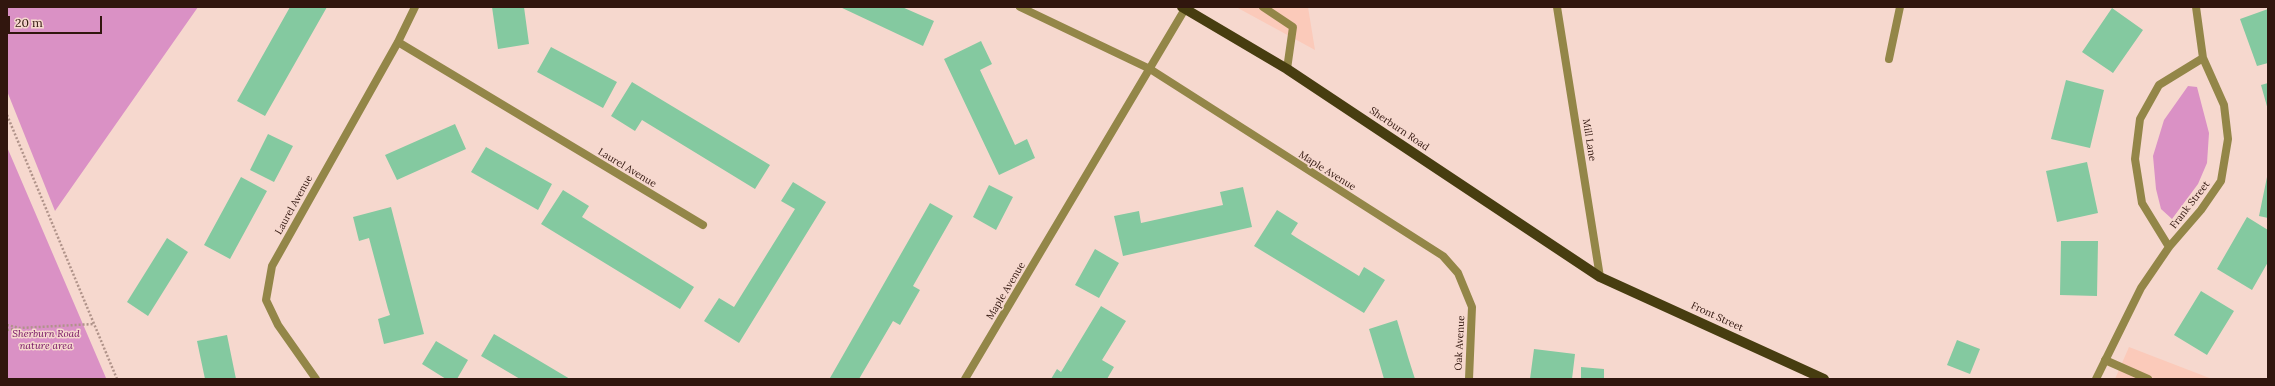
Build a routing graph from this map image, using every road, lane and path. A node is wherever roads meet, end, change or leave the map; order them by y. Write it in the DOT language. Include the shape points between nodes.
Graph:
graph roads {
  1 [pos="415,7"];
  2 [pos="1020,7"];
  3 [pos="1263,7"];
  4 [pos="1557,7"];
  5 [pos="1900,7"];
  6 [pos="2196,7"];
  7 [pos="1183,8"];
  8 [pos="398,42"];
  9 [pos="2203,58"];
  10 [pos="1889,59"];
  11 [pos="1150,69"];
  12 [pos="1287,69"];
  13 [pos="7,115"];
  14 [pos="703,225"];
  15 [pos="2169,247"];
  16 [pos="1600,277"];
  17 [pos="1472,307"];
  18 [pos="94,324"];
  19 [pos="7,325"];
  20 [pos="20,328"];
  21 [pos="7,330"];
  22 [pos="2105,360"];
  23 [pos="117,379"];
  24 [pos="316,379"];
  25 [pos="965,379"];
  26 [pos="1469,379"];
  27 [pos="1824,379"];
  28 [pos="2096,379"];
  29 [pos="2148,379"];
  1 -- 8 [label="street, Laurel Avenue"];
  2 -- 11 [label="street, Maple Avenue"];
  3 -- 12 [label="street" via="1293,27"];
  4 -- 16 [label="street, Mill Lane"];
  5 -- 10 [label="street"];
  6 -- 9 [label="street, Frank Street"];
  7 -- 11 [label="street, Maple Avenue"];
  7 -- 12 [label="main road, Sherburn Road"];
  8 -- 14 [label="street, Laurel Avenue"];
  8 -- 24 [label="street, Laurel Avenue" via="272,266 266,300 278,326"];
  9 -- 15 [label="street, Frank Street" via="2224,105 2228,139 2221,181 2201,210"];
  9 -- 15 [label="street, Frank Street" via="2159,85 2140,119 2135,159 2142,203"];
  11 -- 17 [label="street, Maple Avenue" via="1443,256 1458,272"];
  11 -- 25 [label="street, Maple Avenue"];
  12 -- 16 [label="main road, Sherburn Road"];
  13 -- 18 [label="path"];
  15 -- 22 [label="street, Frank Street" via="2141,288"];
  16 -- 27 [label="main road, Front Street"];
  17 -- 26 [label="street, Oak Avenue"];
  18 -- 20 [label="path"];
  18 -- 23 [label="path"];
  19 -- 20 [label="path"];
  20 -- 21 [label="path"];
  22 -- 28 [label="street, Frank Street"];
  22 -- 29 [label="street"];
}
